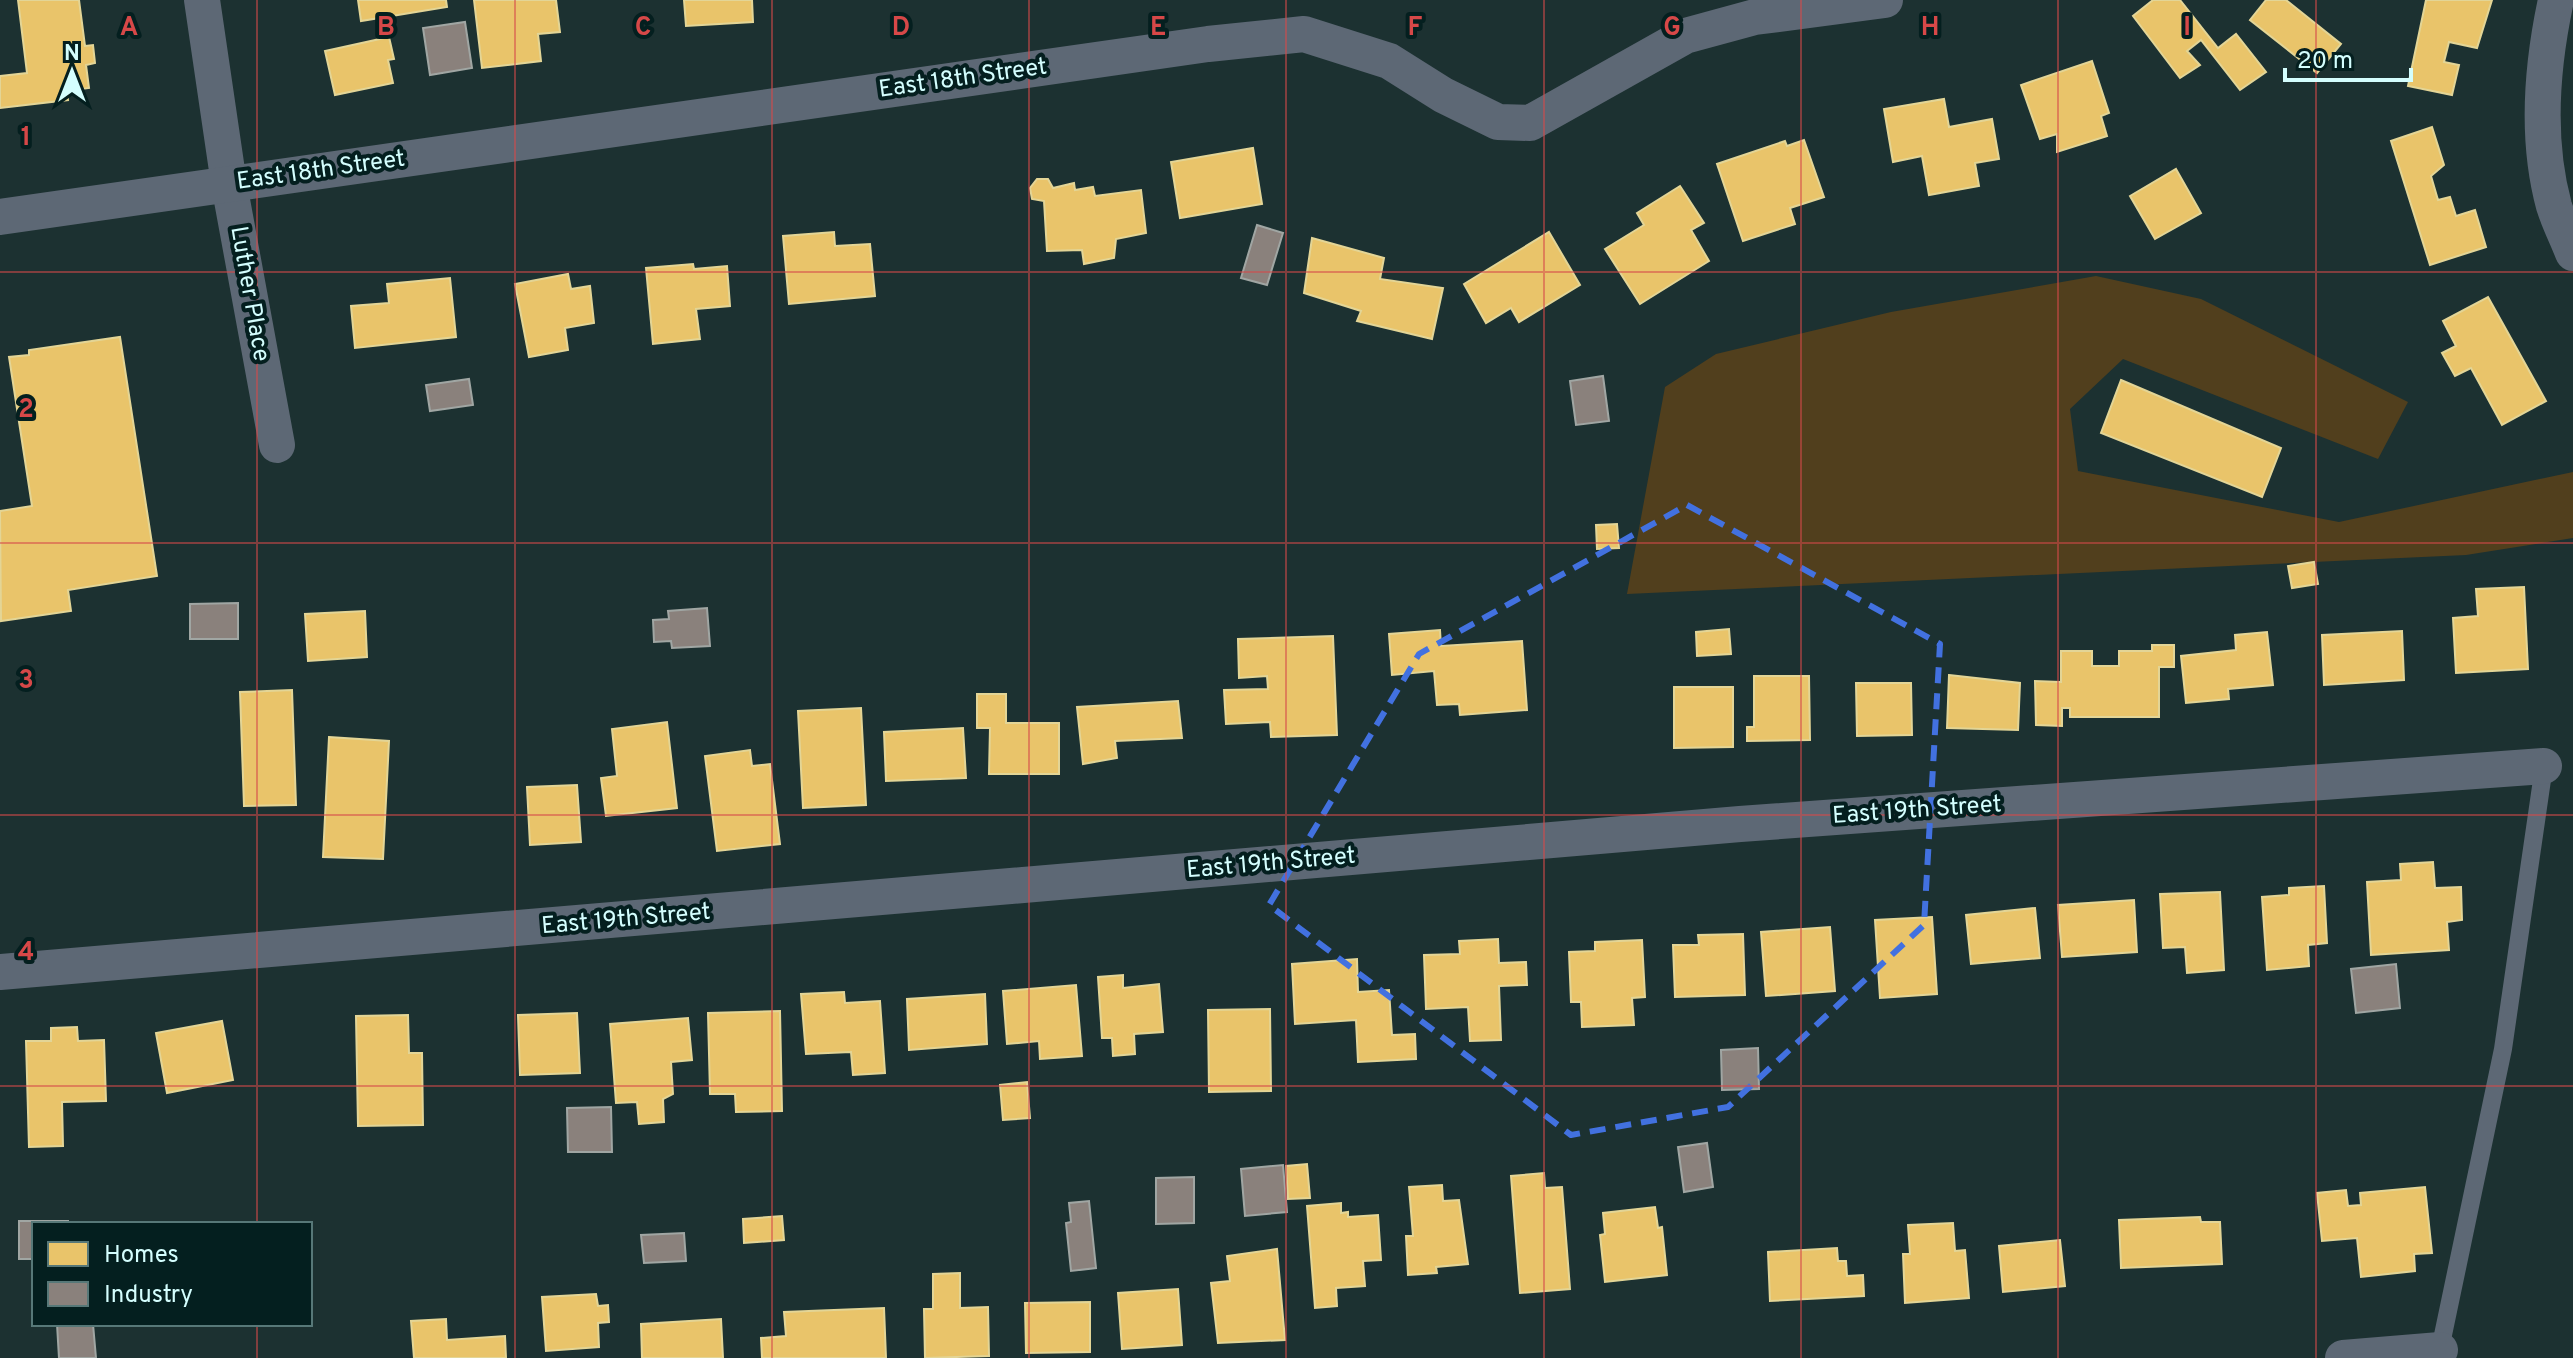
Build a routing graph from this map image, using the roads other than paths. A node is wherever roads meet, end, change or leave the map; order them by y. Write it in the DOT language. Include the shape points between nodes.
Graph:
graph roads {
  1 [pos="202,0"];
  2 [pos="1885,0"];
  3 [pos="2556,0"];
  4 [pos="229,184"];
  5 [pos="0,217"];
  6 [pos="2573,253"];
  7 [pos="277,445"];
  8 [pos="2544,766"];
  9 [pos="0,972"];
  10 [pos="2439,1354"];
  11 [pos="2343,1358"];
  1 -- 4 [label="street, Luther Place"];
  2 -- 4 [label="street, East 18th Street" via="1755,17 1685,36 1530,123 1498,122 1389,61 1304,34"];
  3 -- 6 [label="street" via="2543,112 2554,206"];
  4 -- 5 [label="street, East 18th Street"];
  4 -- 7 [label="street, Luther Place"];
  8 -- 9 [label="street, East 19th Street" via="1740,824"];
  8 -- 10 [label="lane" via="2503,1049"];
  10 -- 11 [label="street"];
}
